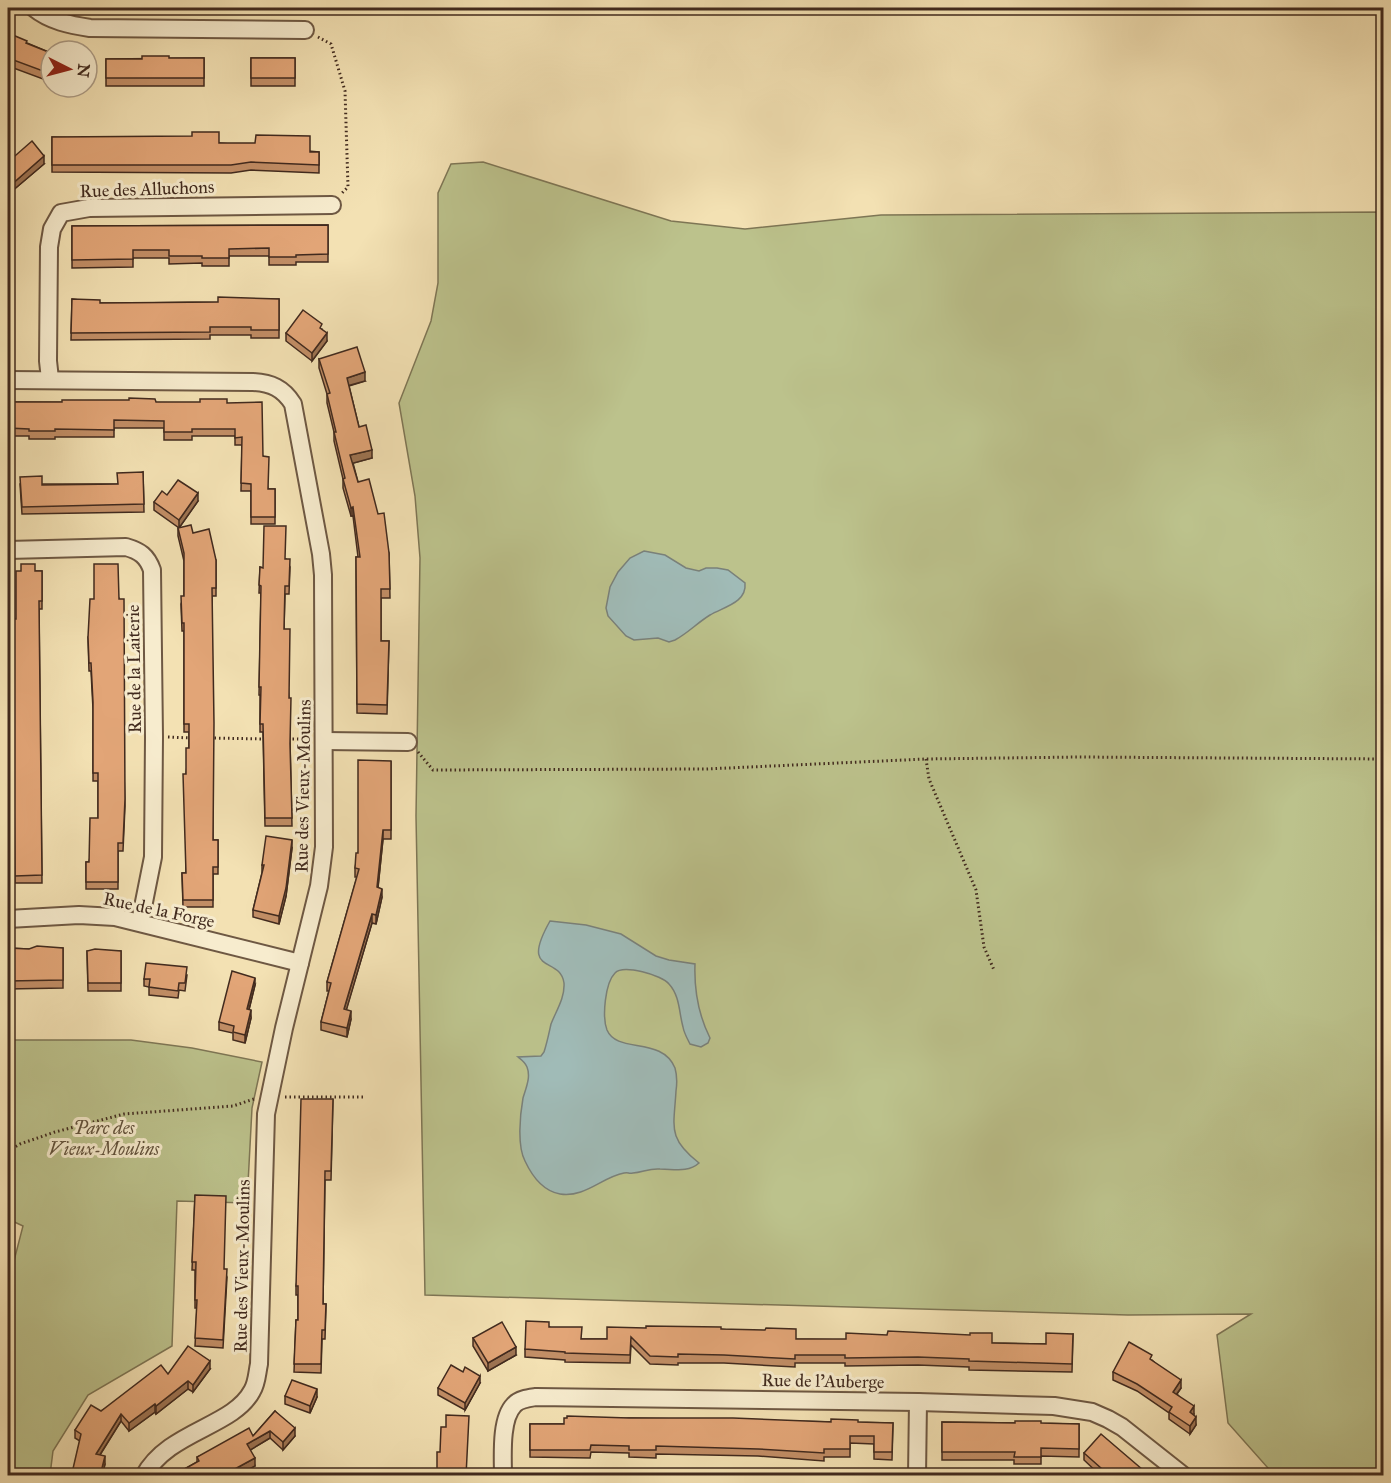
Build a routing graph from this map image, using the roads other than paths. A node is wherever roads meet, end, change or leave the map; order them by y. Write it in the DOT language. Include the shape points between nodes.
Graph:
graph roads {
  1 [pos="34,8"];
  2 [pos="305,30"];
  3 [pos="332,204"];
  4 [pos="50,379"];
  5 [pos="8,380"];
  6 [pos="8,550"];
  7 [pos="325,741"];
  8 [pos="408,742"];
  9 [pos="8,919"];
  10 [pos="140,922"];
  11 [pos="300,963"];
  12 [pos="918,1402"];
  13 [pos="144,1476"];
  14 [pos="503,1476"];
  15 [pos="917,1476"];
  16 [pos="1184,1476"];
  1 -- 2 [label="street" via="44,16 90,28"];
  3 -- 4 [label="street, Rue des Alluchons" via="89,208 61,213 52,229 49,248"];
  4 -- 5 [label="street, Rue des Vieux-Moulins"];
  4 -- 7 [label="street, Rue des Vieux-Moulins" via="266,382 286,393 296,417 321,554"];
  6 -- 10 [label="street, Rue de la Laiterie" via="126,547 138,550 148,559 152,570 153,857"];
  7 -- 8 [label="street"];
  7 -- 11 [label="street, Rue des Vieux-Moulins" via="323,867"];
  9 -- 10 [label="street, Rue de la Forge" via="80,915"];
  10 -- 11 [label="street, Rue de la Forge"];
  11 -- 13 [label="street, Rue des Vieux-Moulins" via="268,1098 256,1380 243,1404 169,1447 157,1456"];
  12 -- 14 [label="street, Rue de l'Auberge" via="536,1397 514,1405 508,1416"];
  12 -- 15 [label="street"];
  12 -- 16 [label="street, Rue de l'Auberge" via="1054,1406 1092,1412 1122,1427"];
}
